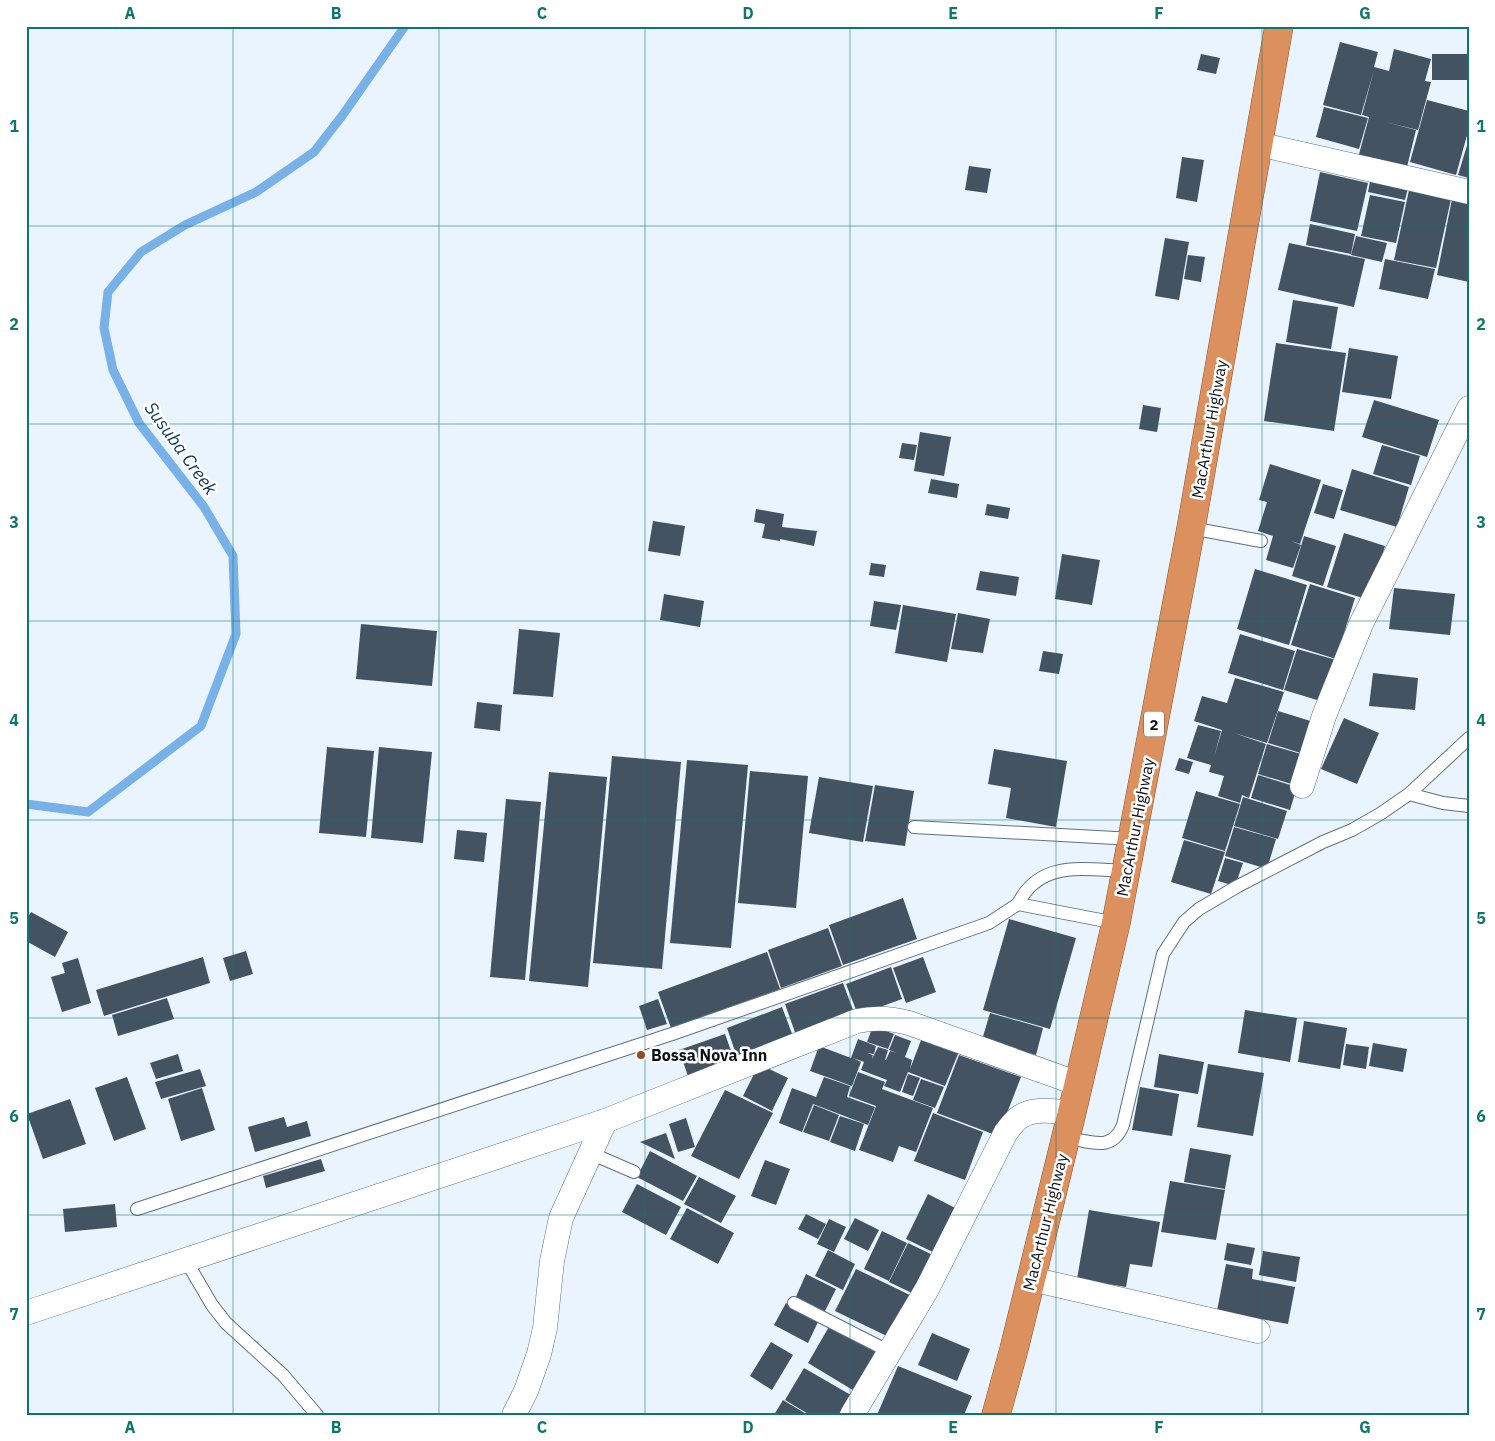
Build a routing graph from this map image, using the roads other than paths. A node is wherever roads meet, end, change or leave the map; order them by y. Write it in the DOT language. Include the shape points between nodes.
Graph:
graph roads {
  1 [pos="1279,26"];
  2 [pos="1258,144"];
  3 [pos="1469,192"];
  4 [pos="1469,408"];
  5 [pos="1192,528"];
  6 [pos="1261,541"];
  7 [pos="1469,738"];
  8 [pos="1302,786"];
  9 [pos="1409,794"];
  10 [pos="1469,806"];
  11 [pos="914,827"];
  12 [pos="1133,839"];
  13 [pos="1127,871"];
  14 [pos="1018,904"];
  15 [pos="1116,923"];
  16 [pos="1079,1084"];
  17 [pos="605,1121"];
  18 [pos="1069,1125"];
  19 [pos="590,1153"];
  20 [pos="634,1172"];
  21 [pos="137,1209"];
  22 [pos="185,1259"];
  23 [pos="1031,1279"];
  24 [pos="794,1303"];
  25 [pos="26,1313"];
  26 [pos="1258,1332"];
  27 [pos="890,1352"];
  28 [pos="317,1415"];
  29 [pos="514,1415"];
  30 [pos="852,1415"];
  31 [pos="996,1415"];
  1 -- 2 [label="highway, MacArthur Highway / 2"];
  2 -- 3 [label="street"];
  2 -- 5 [label="highway, MacArthur Highway / 2"];
  4 -- 8 [label="street" via="1361,624 1324,716"];
  5 -- 6 [label="lane"];
  5 -- 12 [label="highway, MacArthur Highway / 2"];
  7 -- 9 [label="lane"];
  9 -- 10 [label="lane"];
  9 -- 18 [label="lane" via="1352,830 1238,886 1184,922 1163,954 1118,1135 1105,1144"];
  11 -- 12 [label="lane"];
  12 -- 13 [label="highway, MacArthur Highway / 2"];
  13 -- 14 [label="lane" via="1060,870 1044,876 1023,894"];
  13 -- 15 [label="highway, MacArthur Highway / 2"];
  14 -- 15 [label="lane"];
  14 -- 21 [label="lane" via="989,923 684,1030"];
  15 -- 16 [label="highway, MacArthur Highway / 2"];
  16 -- 17 [label="street" via="909,1023 880,1017 857,1021"];
  16 -- 18 [label="highway, MacArthur Highway / 2"];
  17 -- 19 [label="street"];
  17 -- 22 [label="street"];
  18 -- 23 [label="highway, MacArthur Highway / 2"];
  18 -- 27 [label="street" via="1038,1111 1020,1117 1006,1132 927,1289"];
  19 -- 20 [label="lane"];
  19 -- 29 [label="street" via="561,1218 539,1354"];
  22 -- 25 [label="street"];
  22 -- 28 [label="lane" via="226,1323 283,1375"];
  23 -- 26 [label="street"];
  23 -- 31 [label="highway, MacArthur Highway / 2"];
  24 -- 27 [label="lane"];
  27 -- 30 [label="street"];
}
